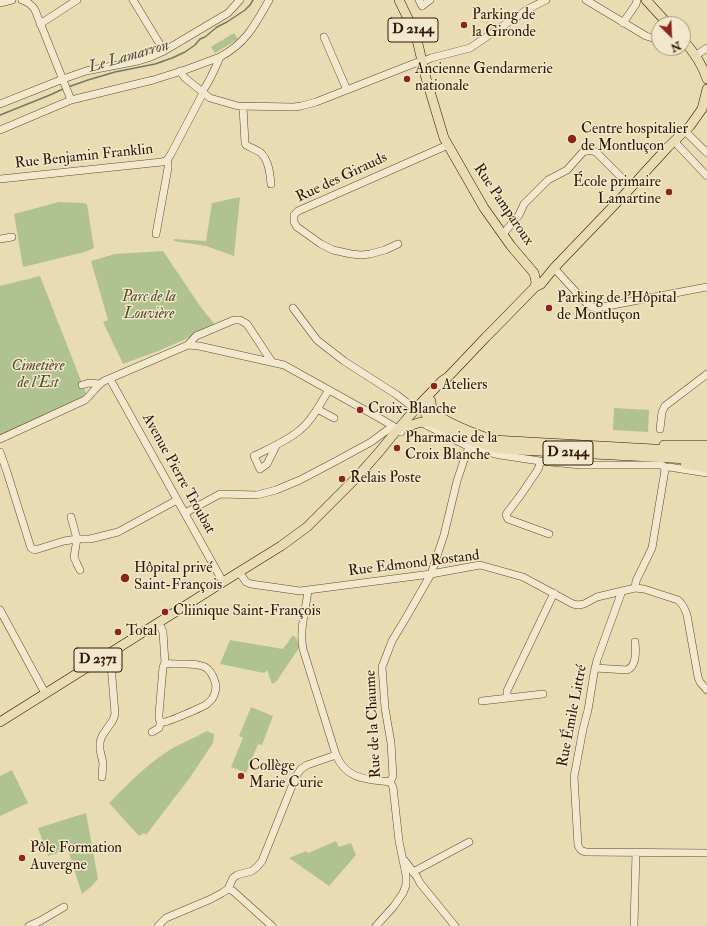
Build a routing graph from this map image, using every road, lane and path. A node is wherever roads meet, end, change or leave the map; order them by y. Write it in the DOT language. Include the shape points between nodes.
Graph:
graph roads {
  1 [pos="12,0"];
  2 [pos="22,0"];
  3 [pos="77,0"];
  4 [pos="133,0"];
  5 [pos="240,0"];
  6 [pos="269,0"];
  7 [pos="399,0"];
  8 [pos="419,0"];
  9 [pos="430,0"];
  10 [pos="529,0"];
  11 [pos="546,0"];
  12 [pos="586,0"];
  13 [pos="646,1"];
  14 [pos="32,2"];
  15 [pos="535,2"];
  16 [pos="636,2"];
  17 [pos="0,3"];
  18 [pos="528,9"];
  19 [pos="660,16"];
  20 [pos="623,23"];
  21 [pos="40,24"];
  22 [pos="324,37"];
  23 [pos="651,38"];
  24 [pos="707,48"];
  25 [pos="164,51"];
  26 [pos="691,51"];
  27 [pos="695,56"];
  28 [pos="220,57"];
  29 [pos="422,62"];
  30 [pos="180,71"];
  31 [pos="707,79"];
  32 [pos="64,83"];
  33 [pos="707,89"];
  34 [pos="347,90"];
  35 [pos="203,93"];
  36 [pos="71,100"];
  37 [pos="0,104"];
  38 [pos="242,107"];
  39 [pos="705,113"];
  40 [pos="0,130"];
  41 [pos="685,131"];
  42 [pos="674,141"];
  43 [pos="446,142"];
  44 [pos="707,153"];
  45 [pos="167,160"];
  46 [pos="707,176"];
  47 [pos="0,179"];
  48 [pos="271,184"];
  49 [pos="631,187"];
  50 [pos="156,234"];
  51 [pos="503,234"];
  52 [pos="12,236"];
  53 [pos="0,239"];
  54 [pos="398,244"];
  55 [pos="554,268"];
  56 [pos="537,281"];
  57 [pos="707,287"];
  58 [pos="293,308"];
  59 [pos="495,328"];
  60 [pos="188,345"];
  61 [pos="272,362"];
  62 [pos="707,374"];
  63 [pos="110,379"];
  64 [pos="100,384"];
  65 [pos="82,385"];
  66 [pos="328,390"];
  67 [pos="317,409"];
  68 [pos="422,411"];
  69 [pos="334,418"];
  70 [pos="660,429"];
  71 [pos="398,431"];
  72 [pos="0,439"];
  73 [pos="707,445"];
  74 [pos="276,446"];
  75 [pos="471,448"];
  76 [pos="631,448"];
  77 [pos="0,452"];
  78 [pos="707,452"];
  79 [pos="666,458"];
  80 [pos="707,460"];
  81 [pos="540,461"];
  82 [pos="666,468"];
  83 [pos="707,468"];
  84 [pos="707,473"];
  85 [pos="177,500"];
  86 [pos="185,513"];
  87 [pos="71,517"];
  88 [pos="549,534"];
  89 [pos="78,539"];
  90 [pos="80,570"];
  91 [pos="239,572"];
  92 [pos="431,574"];
  93 [pos="223,582"];
  94 [pos="635,588"];
  95 [pos="308,590"];
  96 [pos="622,591"];
  97 [pos="554,593"];
  98 [pos="0,610"];
  99 [pos="159,622"];
  100 [pos="635,642"];
  101 [pos="105,656"];
  102 [pos="165,663"];
  103 [pos="595,668"];
  104 [pos="707,690"];
  105 [pos="46,693"];
  106 [pos="543,694"];
  107 [pos="506,698"];
  108 [pos="482,701"];
  109 [pos="161,721"];
  110 [pos="0,722"];
  111 [pos="152,732"];
  112 [pos="336,755"];
  113 [pos="102,777"];
  114 [pos="390,782"];
  115 [pos="470,842"];
  116 [pos="636,852"];
  117 [pos="707,853"];
  118 [pos="403,860"];
  119 [pos="413,872"];
  120 [pos="420,883"];
  121 [pos="406,885"];
  122 [pos="228,889"];
  123 [pos="64,907"];
  124 [pos="29,926"];
  125 [pos="158,926"];
  126 [pos="272,926"];
  127 [pos="376,926"];
  128 [pos="455,926"];
  129 [pos="634,926"];
  1 -- 17 [label="street"];
  2 -- 14 [label="street"];
  3 -- 21 [label="street"];
  4 -- 25 [label="street"];
  5 -- 25 [label="street" via="228,13"];
  6 -- 28 [label="street" via="247,36"];
  7 -- 29 [label="main road, D 2144" via="414,31"];
  8 -- 9 [label="street" via="422,6"];
  10 -- 18 [label="street"];
  11 -- 15 [label="street"];
  12 -- 20 [label="street"];
  13 -- 16 [label="street"];
  13 -- 19 [label="main road"];
  14 -- 21 [label="street"];
  15 -- 18 [label="street"];
  16 -- 20 [label="street"];
  18 -- 29 [label="street" via="470,48"];
  20 -- 23 [label="street"];
  21 -- 32 [label="street"];
  22 -- 34 [label="street"];
  24 -- 27 [label="street"];
  25 -- 32 [label="street" via="138,61 86,71"];
  26 -- 27 [label="main road"];
  27 -- 31 [label="main road"];
  28 -- 30 [label="street"];
  28 -- 35 [label="street, Rue Benjamin Franklin"];
  29 -- 34 [label="street"];
  29 -- 43 [label="main road, D 2144"];
  30 -- 35 [label="street"];
  30 -- 36 [label="street"];
  32 -- 36 [label="street"];
  32 -- 37 [label="street"];
  33 -- 39 [label="main road"];
  34 -- 38 [label="street" via="301,106"];
  35 -- 38 [label="street" via="210,98"];
  35 -- 45 [label="street, Rue Benjamin Franklin"];
  36 -- 40 [label="street"];
  38 -- 48 [label="street" via="245,143 261,153 265,159"];
  39 -- 41 [label="main road"];
  41 -- 42 [label="main road"];
  41 -- 44 [label="street"];
  42 -- 46 [label="street"];
  42 -- 49 [label="main road"];
  43 -- 51 [label="main road, Rue Pamparoux / D 2144" via="484,208"];
  43 -- 54 [label="street, Rue des Girauds" via="294,215 297,227 333,250 364,255"];
  45 -- 47 [label="street, Rue Benjamin Franklin"];
  45 -- 50 [label="street" via="168,168"];
  49 -- 51 [label="street" via="596,152 587,150 567,170 548,180 524,204 519,215"];
  49 -- 55 [label="main road"];
  51 -- 56 [label="main road, Rue Pamparoux / D 2144"];
  52 -- 53 [label="street"];
  55 -- 56 [label="main road"];
  55 -- 56 [label="main road"];
  55 -- 57 [label="street" via="588,305 597,308"];
  56 -- 59 [label="main road"];
  58 -- 68 [label="street" via="317,340 344,361"];
  59 -- 68 [label="main road" via="488,340"];
  59 -- 68 [label="main road" via="442,381"];
  60 -- 61 [label="street"];
  60 -- 61 [label="street" via="196,336 234,320 240,320 247,324"];
  60 -- 63 [label="street"];
  61 -- 66 [label="street" via="284,365"];
  62 -- 70 [label="street" via="665,406"];
  63 -- 64 [label="street"];
  63 -- 85 [label="street, Avenue Pierre Troubat"];
  64 -- 65 [label="street"];
  64 -- 72 [label="street" via="85,400"];
  66 -- 67 [label="street"];
  66 -- 71 [label="street"];
  67 -- 69 [label="street"];
  67 -- 74 [label="street" via="301,430"];
  68 -- 71 [label="main road"];
  68 -- 71 [label="main road, D 2371"];
  68 -- 75 [label="street"];
  68 -- 76 [label="main road, D 2144" via="473,434 493,440"];
  68 -- 79 [label="main road, D 2144" via="434,423 474,442 500,448"];
  71 -- 86 [label="street" via="276,490 257,495 220,494"];
  71 -- 91 [label="main road, D 2371" via="307,527"];
  73 -- 76 [label="main road" via="665,444"];
  75 -- 81 [label="street"];
  75 -- 92 [label="street, Rue de la Chaume" via="466,454 457,481 444,535"];
  76 -- 78 [label="main road, D 2144"];
  77 -- 89 [label="street" via="31,548 35,550"];
  79 -- 80 [label="main road, D 2144"];
  79 -- 83 [label="main road"];
  81 -- 82 [label="street" via="581,465 661,465"];
  81 -- 88 [label="street" via="540,467 506,515 508,519"];
  82 -- 84 [label="street"];
  82 -- 94 [label="street" via="652,548"];
  85 -- 86 [label="street, Avenue Pierre Troubat"];
  85 -- 89 [label="street" via="118,532 90,539"];
  86 -- 93 [label="street, Avenue Pierre Troubat"];
  87 -- 89 [label="street"];
  89 -- 90 [label="street" via="74,557"];
  91 -- 93 [label="main road, D 2371"];
  91 -- 95 [label="street, Rue Edmond Rostand" via="246,582 251,584"];
  92 -- 95 [label="street, Rue Edmond Rostand"];
  92 -- 97 [label="street, Rue Edmond Rostand" via="480,565 523,578"];
  92 -- 114 [label="street, Rue de la Chaume" via="392,641 382,668 391,743 393,776"];
  93 -- 99 [label="main road, D 2371"];
  94 -- 96 [label="street, Rue Edmond Rostand"];
  94 -- 104 [label="street" via="682,603 687,615 698,678"];
  95 -- 112 [label="street" via="301,641"];
  96 -- 97 [label="street, Rue Edmond Rostand" via="578,605"];
  96 -- 103 [label="street, Rue Émile Littré"];
  97 -- 107 [label="street"];
  98 -- 105 [label="street"];
  99 -- 101 [label="main road, D 2371"];
  99 -- 102 [label="street" via="163,632"];
  100 -- 103 [label="street" via="634,666 630,669"];
  101 -- 105 [label="main road, D 2371"];
  101 -- 113 [label="street" via="111,667 115,714 100,742"];
  102 -- 109 [label="street" via="159,714"];
  102 -- 109 [label="street" via="193,664 206,668 211,672 216,685 212,699 207,704 171,720"];
  103 -- 116 [label="street, Rue Émile Littré" via="574,777 578,845 579,849 586,852"];
  105 -- 110 [label="main road, D 2371"];
  106 -- 107 [label="street"];
  107 -- 108 [label="street"];
  109 -- 111 [label="street" via="159,728"];
  112 -- 114 [label="street" via="339,763 352,774"];
  112 -- 122 [label="street" via="301,769 262,861 252,871 236,875"];
  114 -- 118 [label="street, Rue de la Chaume" via="393,787"];
  115 -- 119 [label="street"];
  116 -- 117 [label="street"];
  116 -- 129 [label="street"];
  118 -- 119 [label="street, Rue de la Chaume"];
  118 -- 121 [label="street, Rue de la Chaume"];
  119 -- 120 [label="street, Rue de la Chaume"];
  120 -- 121 [label="street" via="412,879"];
  120 -- 128 [label="street, Rue de la Chaume"];
  121 -- 127 [label="street" via="394,906"];
  122 -- 125 [label="street" via="166,918"];
  122 -- 126 [label="street"];
  123 -- 124 [label="street"];
}
